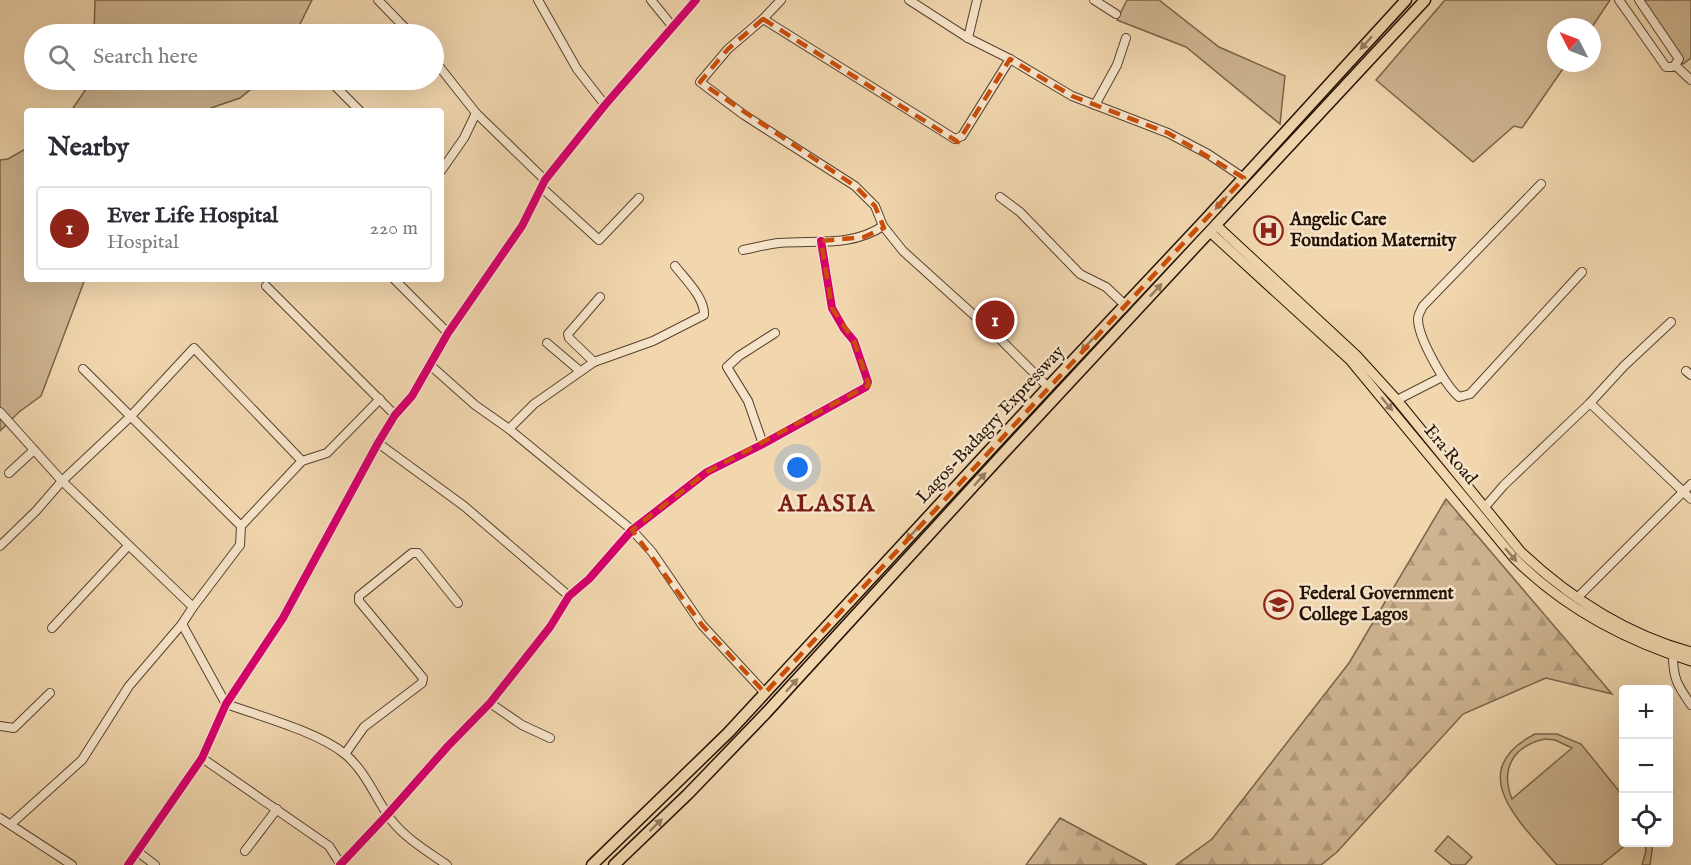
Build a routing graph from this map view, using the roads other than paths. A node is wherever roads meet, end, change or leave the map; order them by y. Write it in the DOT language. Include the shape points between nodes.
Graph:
graph roads {
  1 [pos="378,0"];
  2 [pos="538,0"];
  3 [pos="651,0"];
  4 [pos="696,0"];
  5 [pos="781,0"];
  6 [pos="909,0"];
  7 [pos="976,0"];
  8 [pos="1094,0"];
  9 [pos="1406,0"];
  10 [pos="1425,0"];
  11 [pos="1619,0"];
  12 [pos="1639,0"];
  13 [pos="1116,14"];
  14 [pos="763,19"];
  15 [pos="401,24"];
  16 [pos="673,27"];
  17 [pos="968,38"];
  18 [pos="1126,38"];
  19 [pos="1010,59"];
  20 [pos="1675,65"];
  21 [pos="444,73"];
  22 [pos="1691,80"];
  23 [pos="339,90"];
  24 [pos="605,105"];
  25 [pos="1095,105"];
  26 [pos="357,108"];
  27 [pos="476,113"];
  28 [pos="444,167"];
  29 [pos="1244,178"];
  30 [pos="543,184"];
  31 [pos="1541,184"];
  32 [pos="639,198"];
  33 [pos="1000,198"];
  34 [pos="883,226"];
  35 [pos="1213,229"];
  36 [pos="821,241"];
  37 [pos="742,250"];
  38 [pos="675,266"];
  39 [pos="1582,272"];
  40 [pos="397,282"];
  41 [pos="266,286"];
  42 [pos="600,297"];
  43 [pos="1125,305"];
  44 [pos="1671,322"];
  45 [pos="448,333"];
  46 [pos="775,333"];
  47 [pos="547,343"];
  48 [pos="594,362"];
  49 [pos="430,365"];
  50 [pos="83,369"];
  51 [pos="580,371"];
  52 [pos="1442,377"];
  53 [pos="1048,387"];
  54 [pos="380,399"];
  55 [pos="1397,400"];
  56 [pos="1590,403"];
  57 [pos="0,412"];
  58 [pos="395,415"];
  59 [pos="130,417"];
  60 [pos="509,429"];
  61 [pos="378,443"];
  62 [pos="763,444"];
  63 [pos="34,450"];
  64 [pos="302,461"];
  65 [pos="9,473"];
  66 [pos="62,481"];
  67 [pos="1691,484"];
  68 [pos="1684,492"];
  69 [pos="1691,499"];
  70 [pos="1485,507"];
  71 [pos="241,526"];
  72 [pos="632,530"];
  73 [pos="0,546"];
  74 [pos="128,546"];
  75 [pos="569,596"];
  76 [pos="1577,598"];
  77 [pos="458,603"];
  78 [pos="192,607"];
  79 [pos="182,624"];
  80 [pos="52,628"];
  81 [pos="1621,630"];
  82 [pos="1691,652"];
  83 [pos="1673,656"];
  84 [pos="1691,661"];
  85 [pos="50,693"];
  86 [pos="765,693"];
  87 [pos="490,703"];
  88 [pos="226,704"];
  89 [pos="1691,705"];
  90 [pos="0,726"];
  91 [pos="550,738"];
  92 [pos="345,754"];
  93 [pos="202,758"];
  94 [pos="277,809"];
  95 [pos="387,815"];
  96 [pos="0,818"];
  97 [pos="11,824"];
  98 [pos="245,850"];
  99 [pos="138,852"];
  100 [pos="72,865"];
  101 [pos="128,865"];
  102 [pos="155,865"];
  103 [pos="340,865"];
  104 [pos="447,865"];
  105 [pos="592,865"];
  106 [pos="614,865"];
  1 -- 15 [label="street"];
  2 -- 24 [label="street" via="577,69"];
  3 -- 16 [label="street"];
  4 -- 16 [label="street"];
  5 -- 14 [label="street"];
  6 -- 17 [label="street"];
  7 -- 17 [label="street"];
  8 -- 13 [label="street"];
  9 -- 29 [label="highway, Lagos-Badagry Expressway, one-way"];
  10 -- 35 [label="highway, Lagos-Badagry Expressway"];
  11 -- 20 [label="street" via="1666,67"];
  12 -- 20 [label="street" via="1679,59"];
  14 -- 19 [label="street" via="955,139 962,136"];
  14 -- 34 [label="street" via="728,49 700,82 855,186 875,206"];
  16 -- 24 [label="street"];
  17 -- 19 [label="street"];
  18 -- 25 [label="street" via="1117,65"];
  19 -- 25 [label="street" via="1072,96"];
  20 -- 22 [label="street"];
  21 -- 27 [label="street"];
  23 -- 26 [label="street"];
  24 -- 30 [label="street"];
  25 -- 29 [label="street" via="1168,133"];
  27 -- 28 [label="street"];
  27 -- 30 [label="street"];
  29 -- 43 [label="highway, Lagos-Badagry Expressway, one-way"];
  30 -- 32 [label="street" via="599,240"];
  30 -- 45 [label="street" via="516,235"];
  31 -- 52 [label="street" via="1423,306 1418,317 1421,333"];
  33 -- 43 [label="street" via="1020,212 1080,274 1106,287"];
  34 -- 36 [label="street" via="864,237"];
  34 -- 53 [label="street" via="903,251"];
  35 -- 55 [label="main road" via="1336,335"];
  35 -- 81 [label="main road, Era Road, one-way" via="1350,360 1527,571 1574,608"];
  106 -- 35 [label="highway, Lagos-Badagry Expressway, one-way" via="766,713"];
  36 -- 37 [label="street"];
  36 -- 62 [label="street" via="832,308 854,341 868,382 866,387"];
  38 -- 48 [label="street" via="699,298 704,315 653,341"];
  39 -- 52 [label="street" via="1470,394 1459,398"];
  40 -- 45 [label="street"];
  41 -- 54 [label="street"];
  42 -- 48 [label="street" via="568,334"];
  43 -- 53 [label="highway, Lagos-Badagry Expressway, one-way"];
  44 -- 56 [label="street"];
  45 -- 49 [label="street"];
  46 -- 62 [label="street" via="727,367 748,401"];
  47 -- 51 [label="street"];
  48 -- 51 [label="street"];
  49 -- 58 [label="street" via="412,396"];
  49 -- 60 [label="street"];
  50 -- 59 [label="street"];
  51 -- 60 [label="street" via="534,404"];
  52 -- 55 [label="street"];
  53 -- 86 [label="highway, Lagos-Badagry Expressway, one-way"];
  54 -- 58 [label="street"];
  54 -- 64 [label="street" via="327,453"];
  55 -- 70 [label="main road"];
  56 -- 68 [label="street"];
  56 -- 70 [label="street"];
  57 -- 63 [label="street"];
  58 -- 61 [label="street"];
  59 -- 64 [label="street" via="195,348"];
  59 -- 66 [label="street"];
  59 -- 71 [label="street"];
  60 -- 72 [label="street"];
  61 -- 75 [label="street" via="464,506"];
  61 -- 88 [label="street" via="283,618"];
  62 -- 72 [label="street" via="707,472"];
  63 -- 65 [label="street"];
  63 -- 66 [label="street"];
  64 -- 71 [label="street"];
  66 -- 73 [label="street"];
  66 -- 74 [label="street"];
  67 -- 68 [label="street"];
  68 -- 69 [label="street"];
  68 -- 76 [label="street"];
  70 -- 76 [label="main road" via="1521,552"];
  71 -- 78 [label="street" via="240,546"];
  72 -- 75 [label="street"];
  72 -- 86 [label="street" via="652,552 702,625"];
  74 -- 78 [label="street"];
  74 -- 80 [label="street"];
  75 -- 87 [label="street" via="550,627"];
  76 -- 81 [label="main road"];
  77 -- 92 [label="street" via="418,553 412,553 359,596 359,601 423,678 422,683 364,727"];
  78 -- 79 [label="street"];
  79 -- 88 [label="street"];
  79 -- 97 [label="street" via="129,686 82,760"];
  81 -- 82 [label="main road"];
  81 -- 83 [label="main road, Era Road"];
  83 -- 84 [label="main road, Era Road"];
  83 -- 89 [label="street" via="1676,684"];
  85 -- 90 [label="street" via="14,728"];
  86 -- 105 [label="highway, Lagos-Badagry Expressway" via="696,766"];
  87 -- 91 [label="street" via="528,729"];
  87 -- 95 [label="street"];
  88 -- 92 [label="street" via="325,741"];
  88 -- 93 [label="street"];
  92 -- 95 [label="street" via="360,770"];
  93 -- 94 [label="street"];
  93 -- 99 [label="street"];
  94 -- 98 [label="street"];
  94 -- 103 [label="street" via="329,846"];
  95 -- 103 [label="street"];
  95 -- 104 [label="street" via="399,829"];
  96 -- 97 [label="street"];
  97 -- 100 [label="street"];
  99 -- 101 [label="street"];
  99 -- 102 [label="street"];
}
